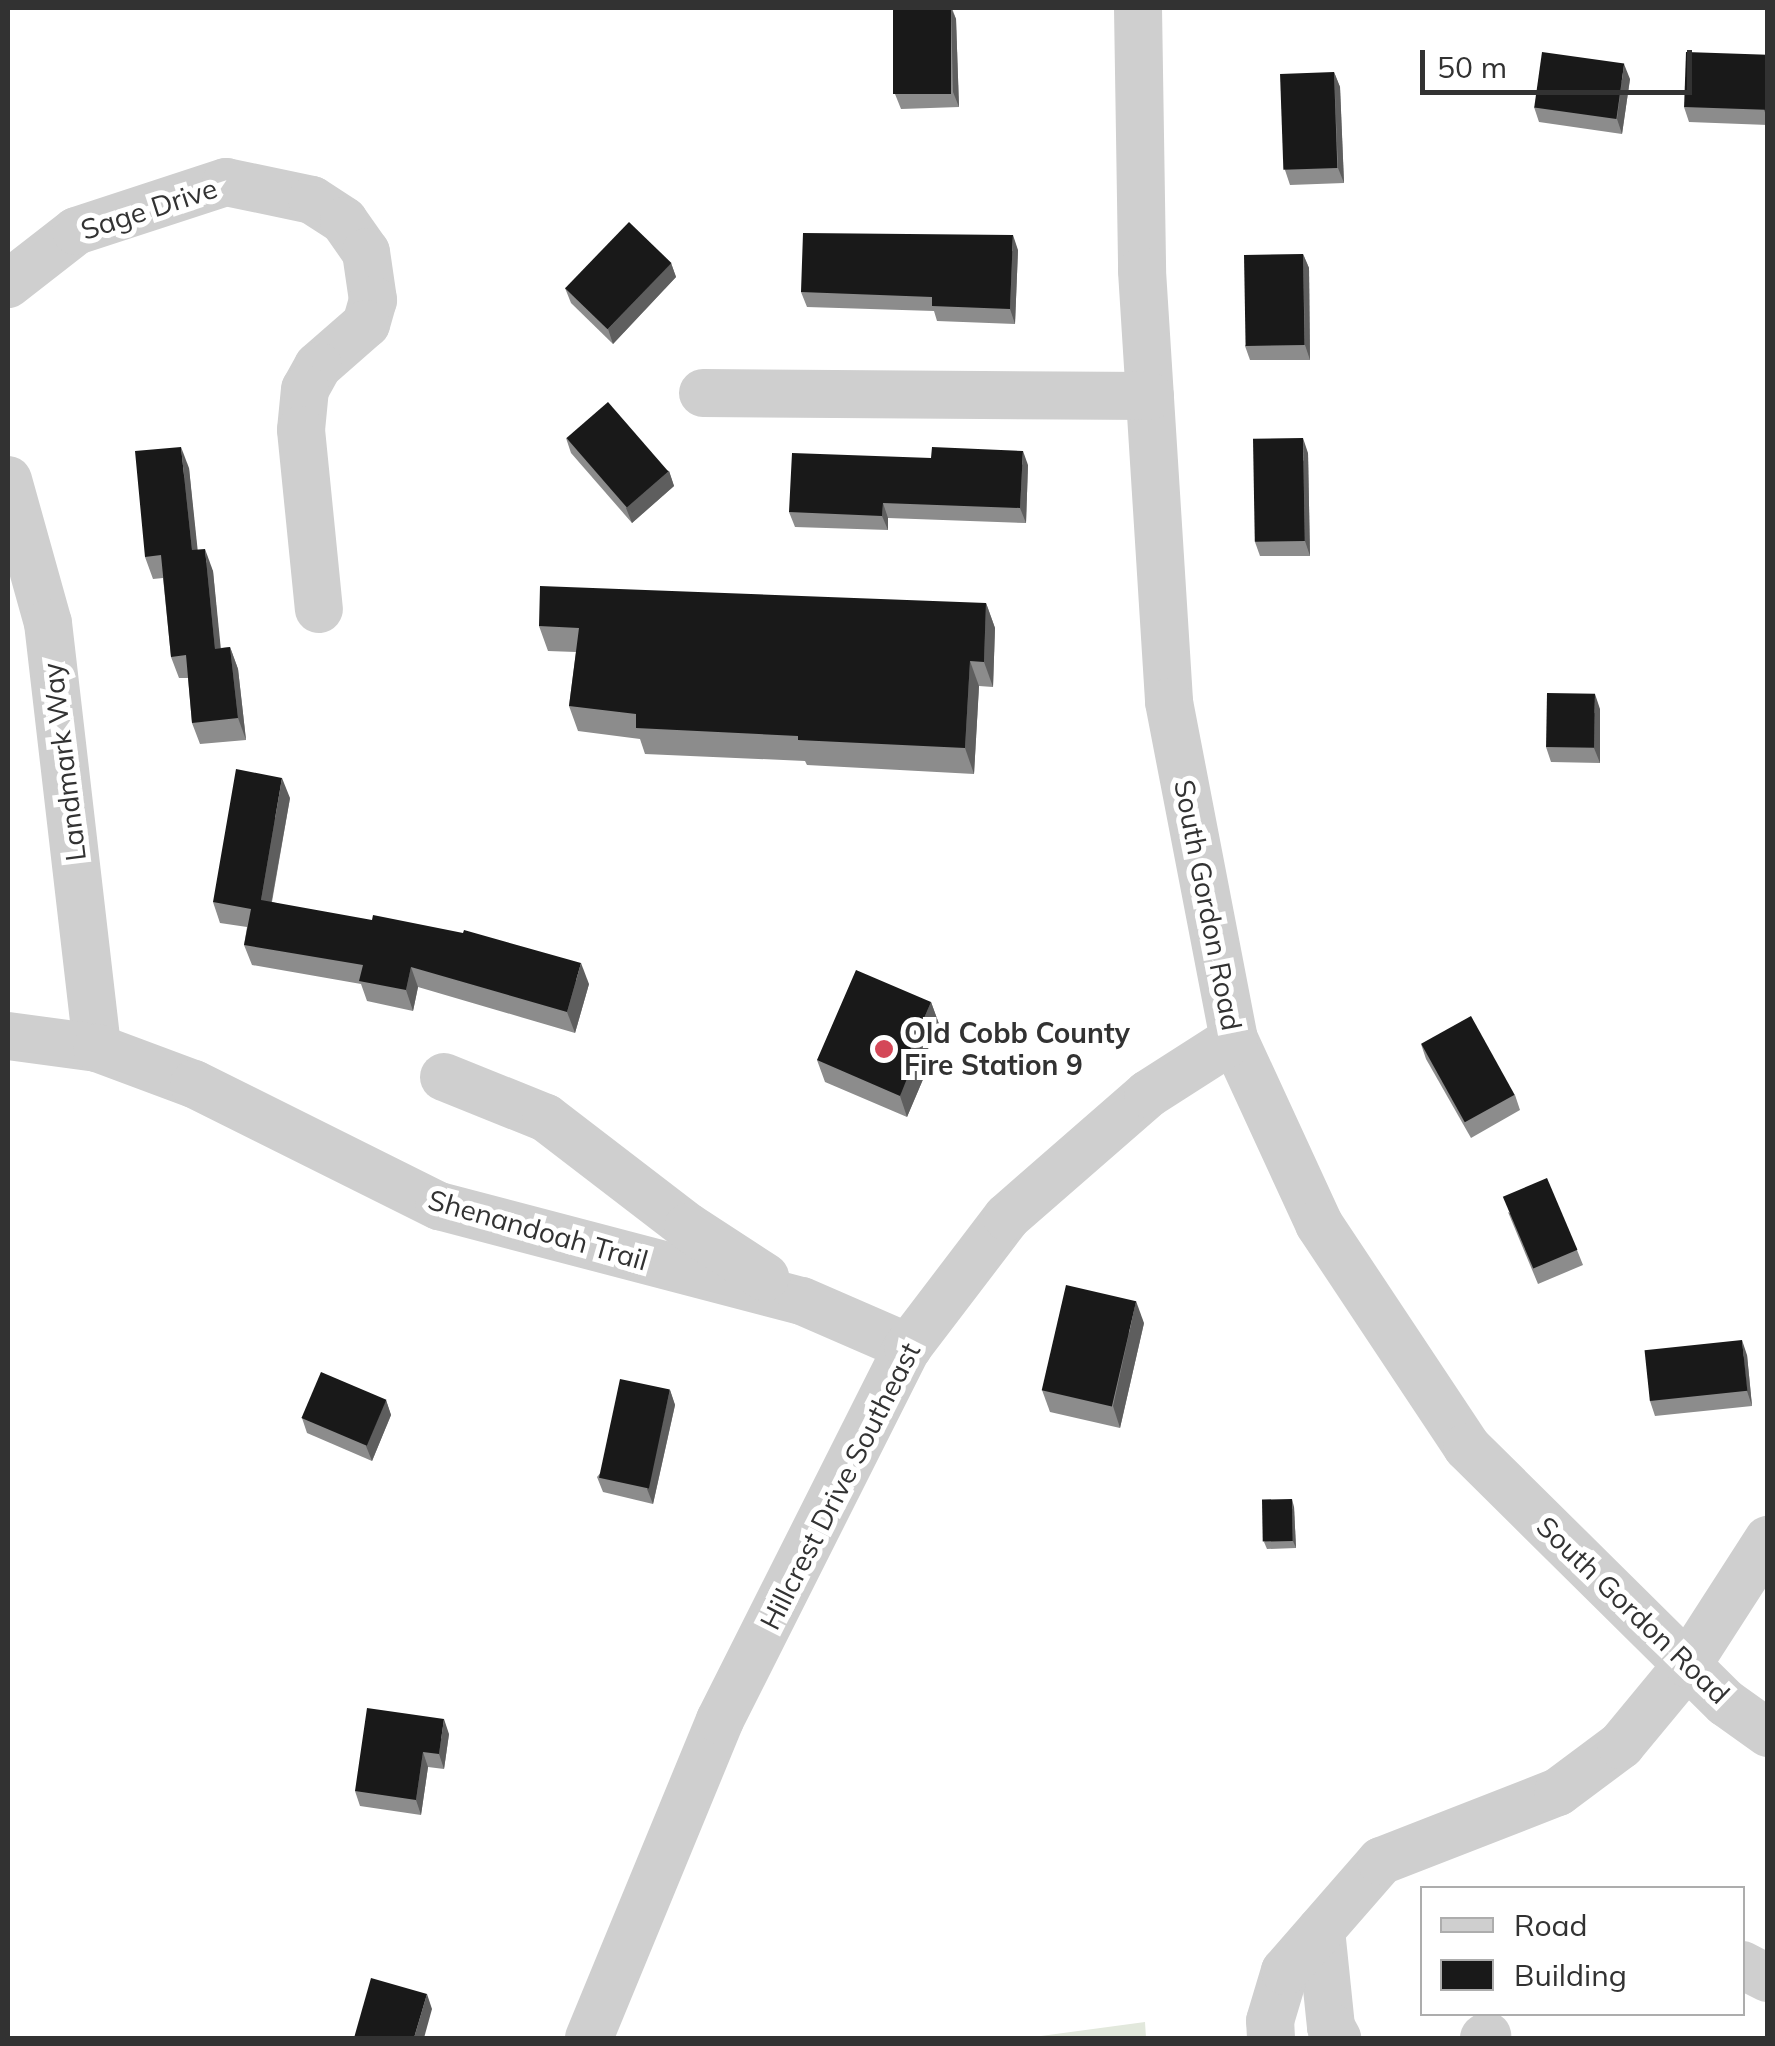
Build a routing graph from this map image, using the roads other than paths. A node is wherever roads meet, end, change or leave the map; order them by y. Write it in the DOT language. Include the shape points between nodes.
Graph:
graph roads {
  1 [pos="1138,8"];
  2 [pos="8,284"];
  3 [pos="703,393"];
  4 [pos="1150,396"];
  5 [pos="8,480"];
  6 [pos="319,610"];
  7 [pos="8,1036"];
  8 [pos="1234,1039"];
  9 [pos="97,1048"];
  10 [pos="444,1077"];
  11 [pos="802,1301"];
  12 [pos="908,1346"];
  13 [pos="1768,1540"];
  14 [pos="1688,1664"];
  15 [pos="1768,1733"];
  16 [pos="1321,1930"];
  17 [pos="1745,1966"];
  18 [pos="1768,1978"];
  19 [pos="588,2038"];
  20 [pos="1271,2038"];
  21 [pos="1336,2038"];
  1 -- 4 [label="street, South Gordon Road"];
  2 -- 6 [label="street, Sage Drive" via="76,230 226,182 312,200 354,232 371,275 370,312 355,338 318,366 305,389 301,430"];
  3 -- 4 [label="street"];
  4 -- 8 [label="street, South Gordon Road" via="1169,702"];
  5 -- 9 [label="street, Landmark Way" via="48,622"];
  7 -- 9 [label="street, Shenandoah Trail"];
  8 -- 12 [label="street, Hillcrest Drive Southeast" via="1148,1094 1007,1216"];
  8 -- 14 [label="street, South Gordon Road" via="1319,1224 1467,1447"];
  9 -- 11 [label="street, Shenandoah Trail" via="194,1084 438,1206"];
  10 -- 11 [label="street" via="546,1118 688,1227"];
  11 -- 12 [label="street, Shenandoah Trail"];
  12 -- 19 [label="street, Hillcrest Drive Southeast" via="720,1720"];
  13 -- 14 [label="street"];
  14 -- 15 [label="street, South Gordon Road"];
  14 -- 16 [label="street" via="1621,1744 1558,1792 1381,1861"];
  16 -- 20 [label="street" via="1284,1971"];
  16 -- 21 [label="street"];
  17 -- 18 [label="street"];
}
